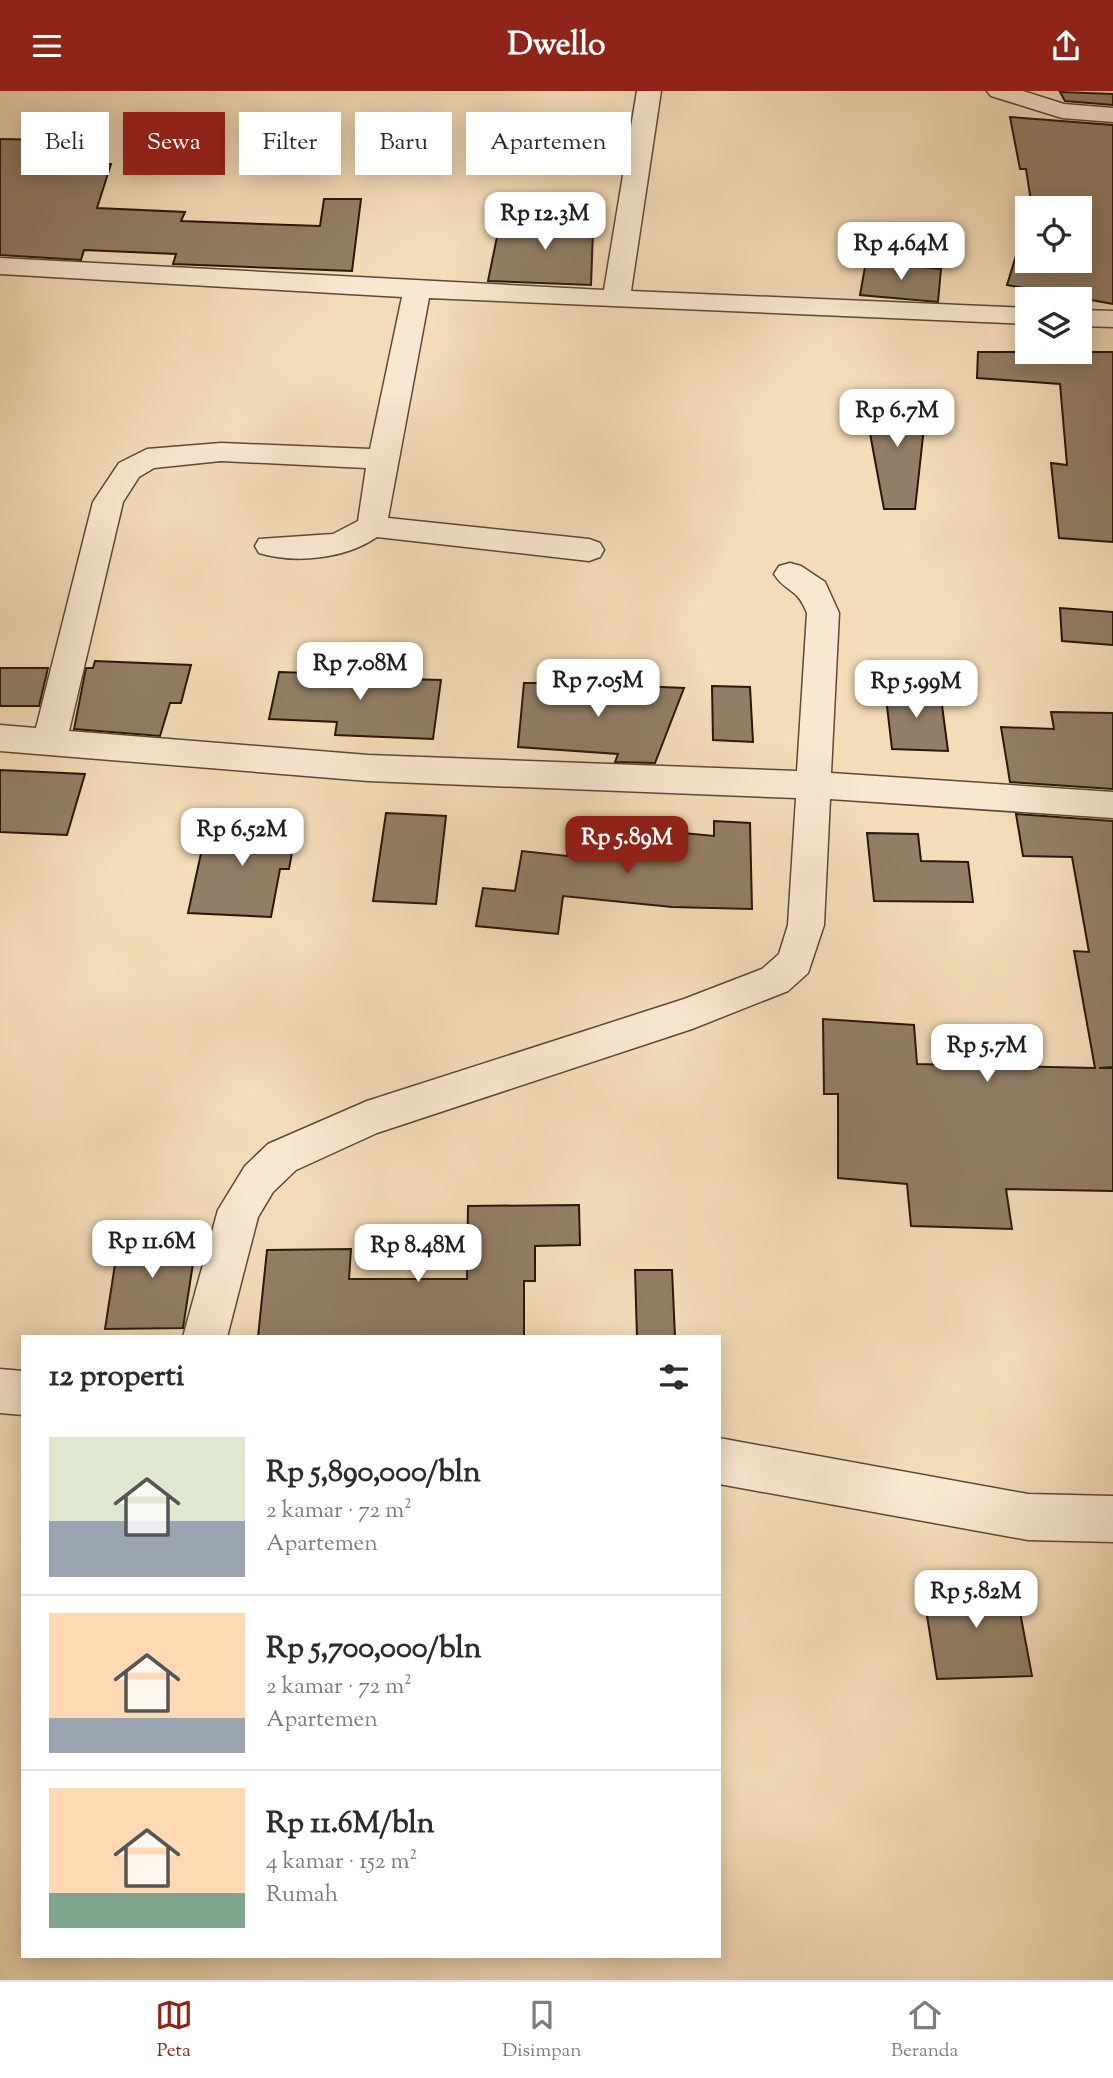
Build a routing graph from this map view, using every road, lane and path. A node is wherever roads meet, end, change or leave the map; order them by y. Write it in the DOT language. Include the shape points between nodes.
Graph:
graph roads {
  1 [pos="649,91"];
  2 [pos="999,91"];
  3 [pos="1113,115"];
  4 [pos="0,266"];
  5 [pos="417,290"];
  6 [pos="616,299"];
  7 [pos="1015,316"];
  8 [pos="1092,318"];
  9 [pos="1113,319"];
  10 [pos="382,459"];
  11 [pos="372,526"];
  12 [pos="270,546"];
  13 [pos="589,550"];
  14 [pos="790,574"];
  15 [pos="0,738"];
  16 [pos="49,742"];
  17 [pos="814,785"];
  18 [pos="1113,805"];
  19 [pos="206,1335"];
  20 [pos="0,1391"];
  21 [pos="21,1393"];
  22 [pos="721,1461"];
  23 [pos="1113,1519"];
  1 -- 6 [label="street"];
  2 -- 3 [label="street" via="1062,111"];
  4 -- 5 [label="street"];
  5 -- 6 [label="street"];
  5 -- 10 [label="street"];
  6 -- 7 [label="street"];
  8 -- 9 [label="street"];
  10 -- 11 [label="street"];
  10 -- 16 [label="street" via="221,452 147,459 129,470 108,502"];
  11 -- 12 [label="street" via="354,540 326,547"];
  11 -- 13 [label="street"];
  14 -- 17 [label="street" via="814,590 823,613"];
  15 -- 16 [label="street"];
  16 -- 17 [label="street" via="368,768"];
  17 -- 18 [label="street"];
  17 -- 19 [label="street" via="806,925 795,962 775,980 692,1013 367,1119 282,1157 259,1178 239,1210"];
  20 -- 21 [label="street"];
  22 -- 23 [label="street" via="1028,1517"];
}
